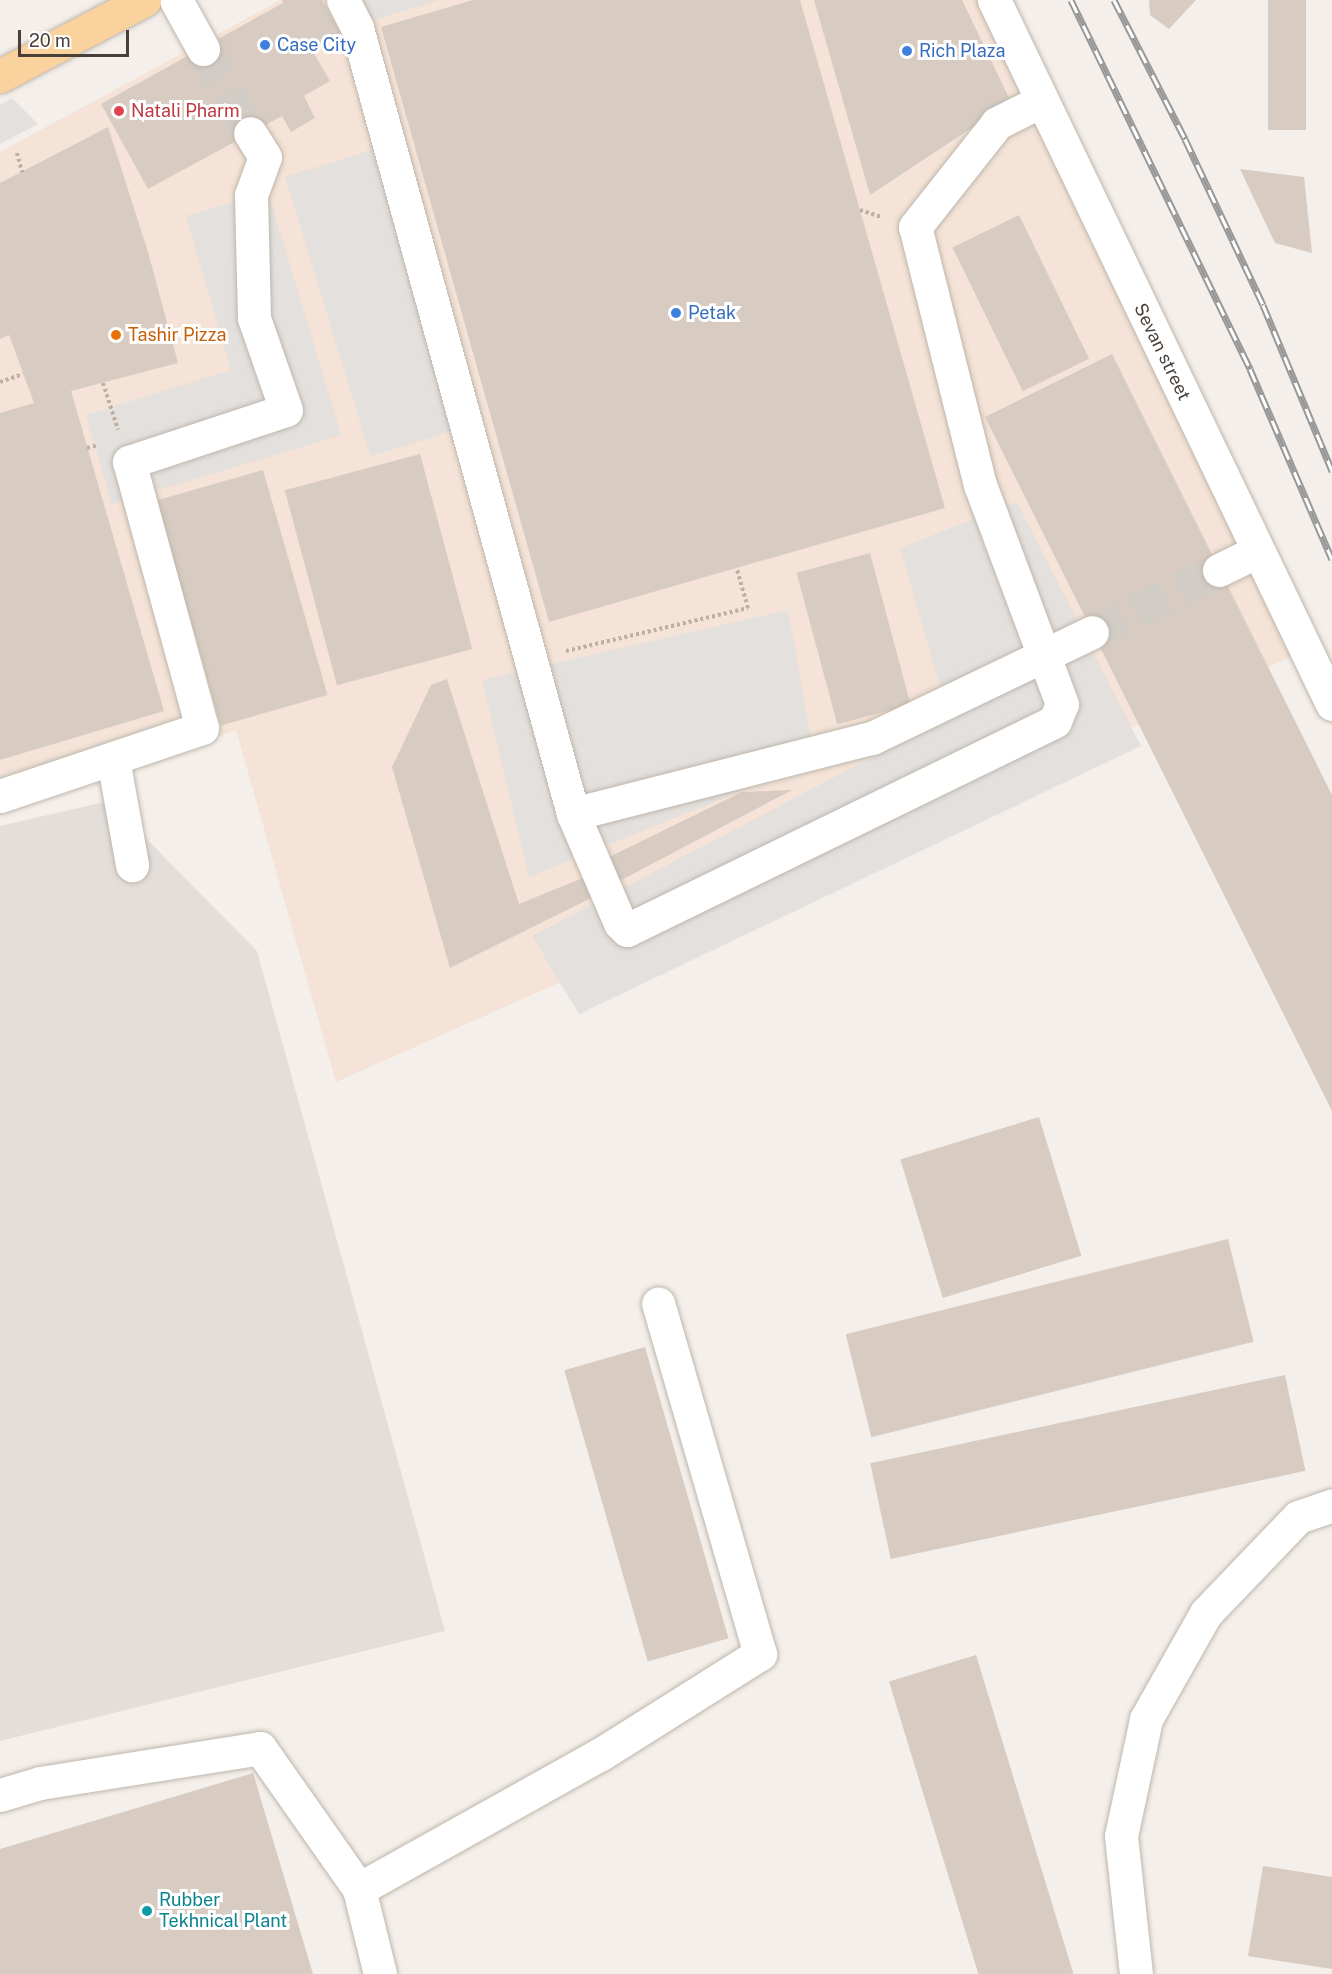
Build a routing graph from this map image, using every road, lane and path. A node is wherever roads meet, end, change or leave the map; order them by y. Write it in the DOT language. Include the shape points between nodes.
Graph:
graph roads {
  1 [pos="176,0"];
  2 [pos="343,0"];
  3 [pos="994,0"];
  4 [pos="124,5"];
  5 [pos="203,49"];
  6 [pos="0,76"];
  7 [pos="1041,100"];
  8 [pos="250,133"];
  9 [pos="17,153"];
  10 [pos="22,172"];
  11 [pos="23,374"];
  12 [pos="0,382"];
  13 [pos="103,383"];
  14 [pos="108,397"];
  15 [pos="1258,551"];
  16 [pos="737,570"];
  17 [pos="1219,570"];
  18 [pos="1092,632"];
  19 [pos="1043,657"];
  20 [pos="531,660"];
  21 [pos="1332,704"];
  22 [pos="113,759"];
  23 [pos="0,796"];
  24 [pos="573,814"];
  25 [pos="132,865"];
  26 [pos="658,1304"];
  27 [pos="1332,1504"];
  28 [pos="0,1795"];
  29 [pos="359,1889"];
  30 [pos="380,1974"];
  31 [pos="1136,1974"];
  1 -- 5 [label="street"];
  2 -- 20 [label="street" via="357,28"];
  3 -- 7 [label="street, Sevan street"];
  4 -- 6 [label="main road"];
  7 -- 15 [label="street, Sevan street"];
  7 -- 19 [label="street" via="998,123 915,227 980,485"];
  8 -- 22 [label="street" via="265,157 251,195 254,318 286,410 129,462 202,728"];
  9 -- 10 [label="path"];
  11 -- 12 [label="path"];
  13 -- 14 [label="path"];
  15 -- 17 [label="street"];
  15 -- 21 [label="street, Sevan street"];
  16 -- 20 [label="path" via="748,608"];
  18 -- 19 [label="street"];
  19 -- 24 [label="street" via="872,738"];
  19 -- 24 [label="street" via="1062,704 1055,721 627,930 620,923"];
  20 -- 24 [label="street"];
  22 -- 23 [label="street"];
  22 -- 25 [label="street"];
  26 -- 29 [label="street" via="760,1654 601,1754"];
  27 -- 31 [label="street" via="1298,1517 1206,1613 1146,1719 1121,1836"];
  28 -- 29 [label="street" via="40,1782 260,1748"];
  29 -- 30 [label="street"];
}
